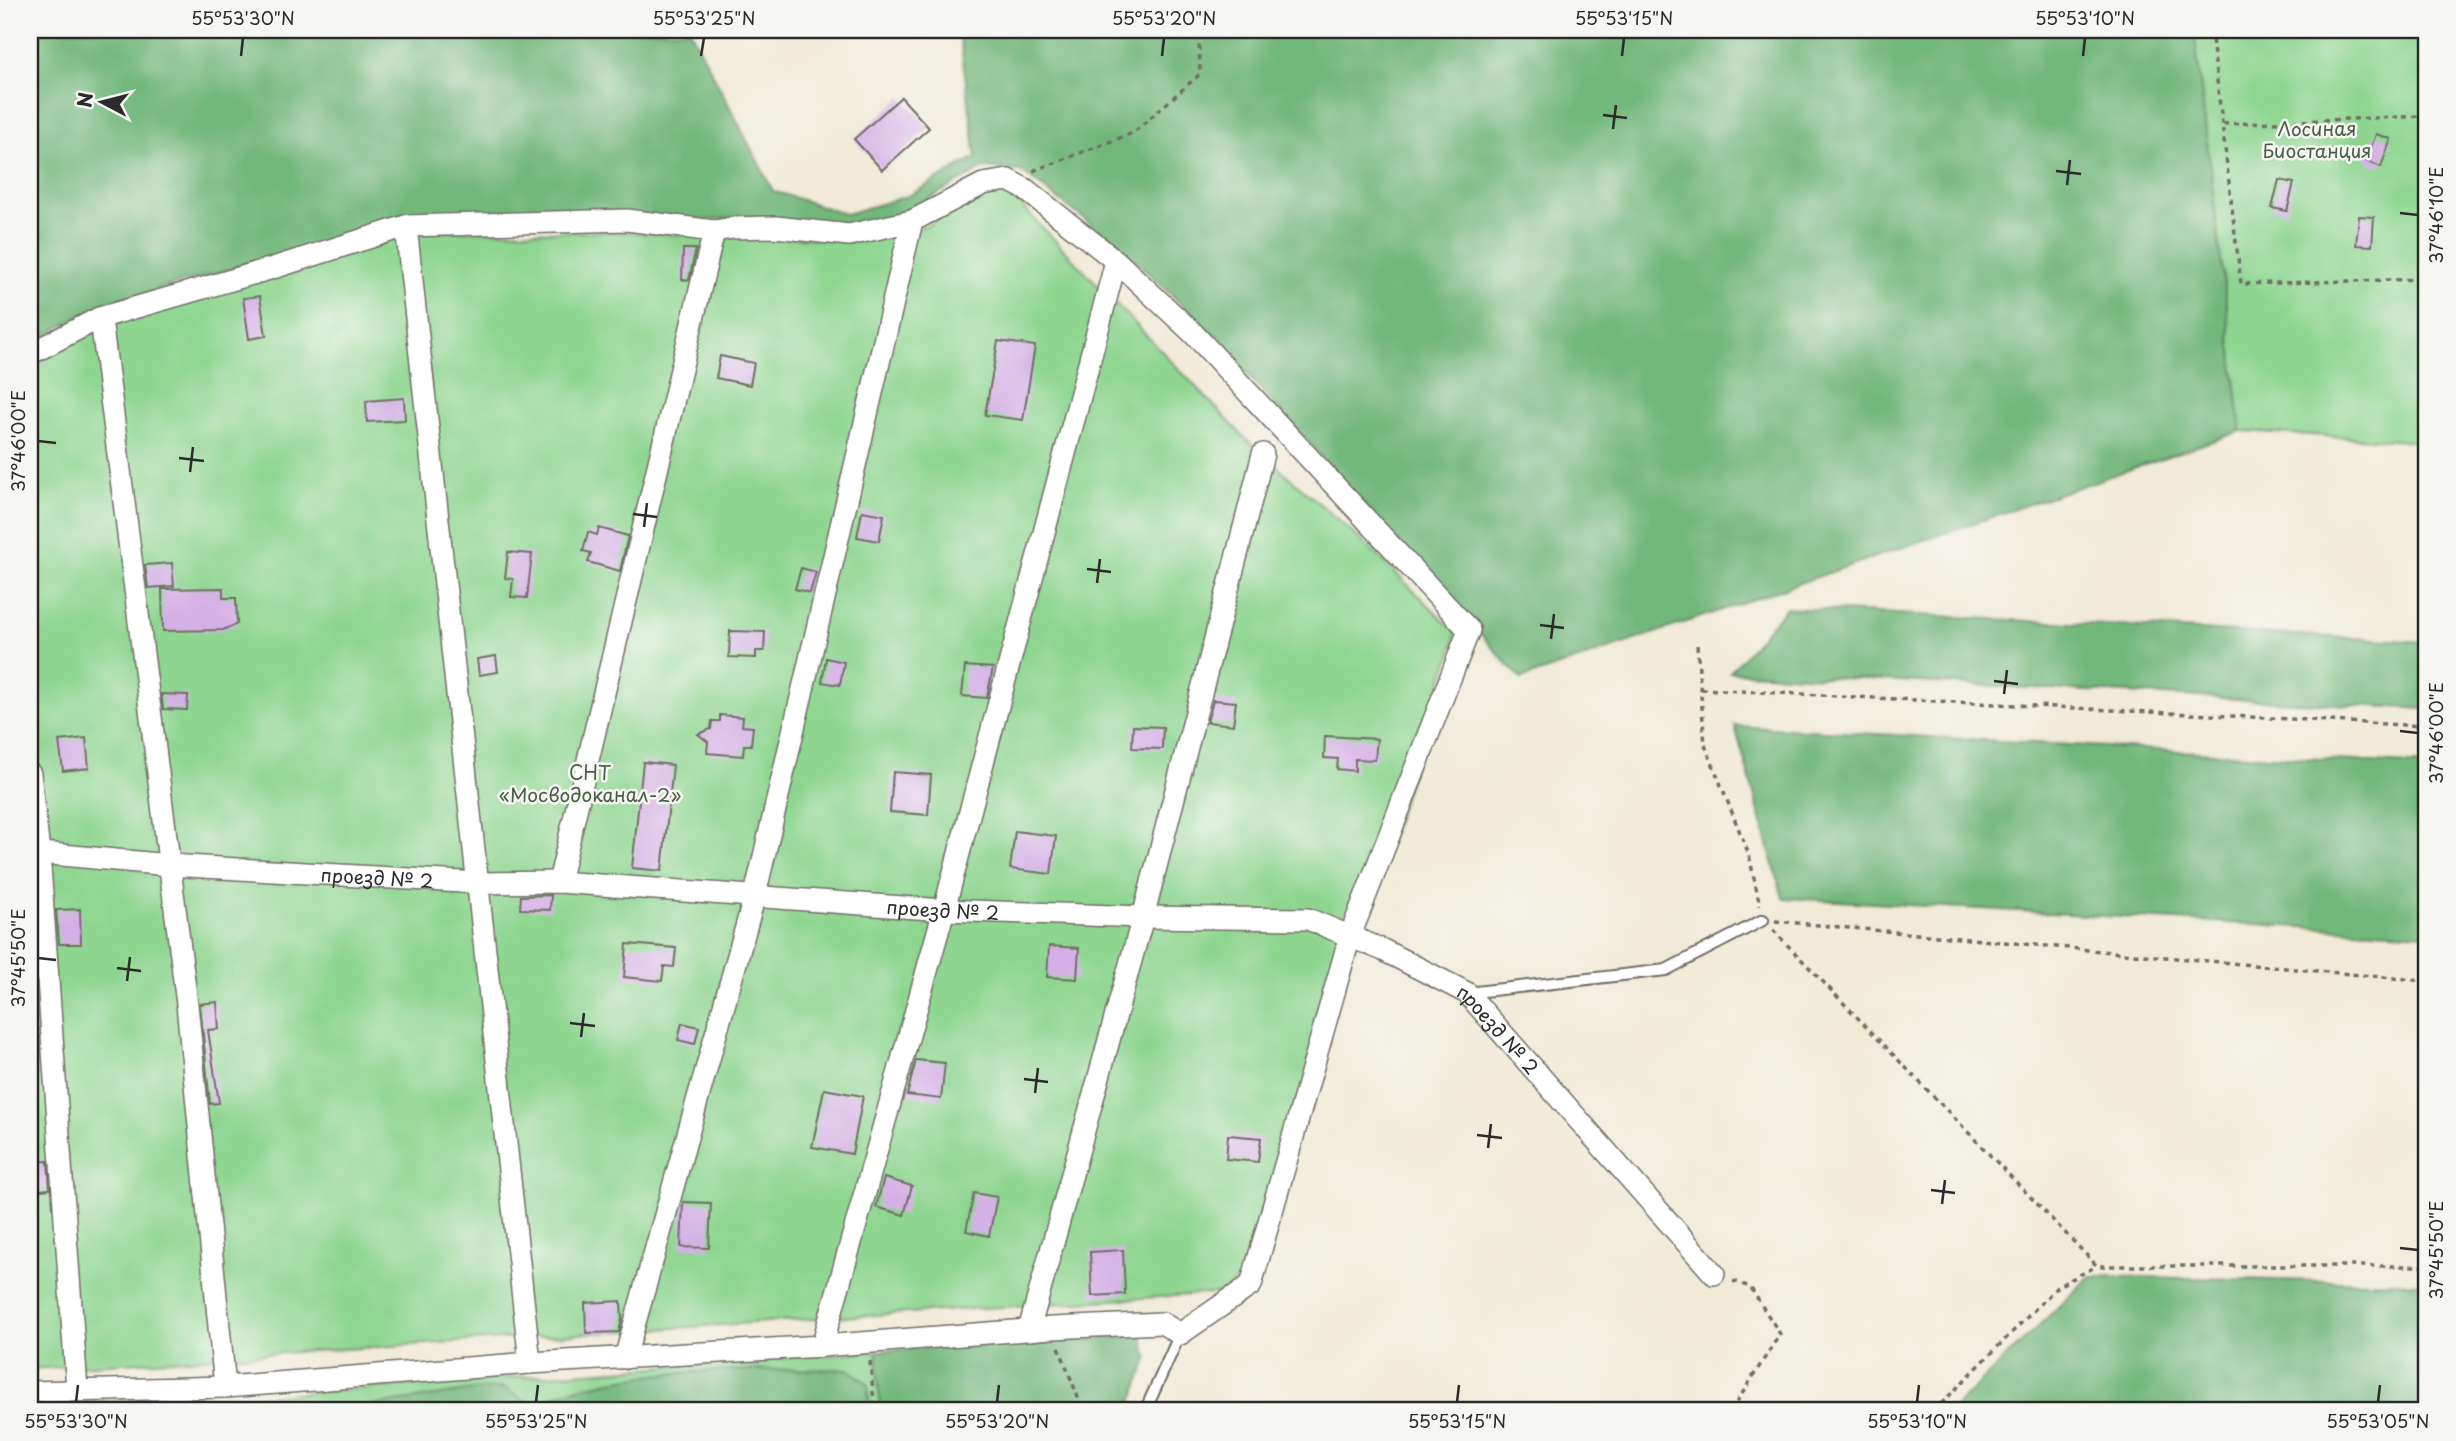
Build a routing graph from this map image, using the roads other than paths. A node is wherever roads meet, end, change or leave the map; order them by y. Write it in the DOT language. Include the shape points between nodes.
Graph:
graph roads {
  1 [pos="912,221"];
  2 [pos="406,226"];
  3 [pos="714,231"];
  4 [pos="1116,261"];
  5 [pos="100,322"];
  6 [pos="30,354"];
  7 [pos="1263,454"];
  8 [pos="30,774"];
  9 [pos="34,852"];
  10 [pos="169,865"];
  11 [pos="479,883"];
  12 [pos="559,883"];
  13 [pos="755,895"];
  14 [pos="944,910"];
  15 [pos="1143,917"];
  16 [pos="1763,920"];
  17 [pos="1350,936"];
  18 [pos="1467,993"];
  19 [pos="1714,1274"];
  20 [pos="1029,1330"];
  21 [pos="1180,1334"];
  22 [pos="822,1346"];
  23 [pos="625,1358"];
  24 [pos="530,1363"];
  25 [pos="225,1387"];
  26 [pos="77,1390"];
  27 [pos="30,1392"];
  28 [pos="1145,1411"];
  1 -- 3 [label="street" via="849,235 776,228"];
  1 -- 4 [label="street" via="983,184 1008,180"];
  1 -- 13 [label="street"];
  2 -- 3 [label="street" via="627,220"];
  2 -- 5 [label="street"];
  2 -- 11 [label="street"];
  3 -- 12 [label="street"];
  4 -- 14 [label="street"];
  4 -- 17 [label="street" via="1193,333 1469,630"];
  5 -- 6 [label="street"];
  5 -- 10 [label="street"];
  7 -- 15 [label="street"];
  8 -- 9 [label="street"];
  9 -- 10 [label="street, проезд № 2"];
  9 -- 26 [label="street"];
  10 -- 11 [label="street, проезд № 2"];
  10 -- 25 [label="street"];
  11 -- 12 [label="street, проезд № 2"];
  11 -- 24 [label="street"];
  12 -- 13 [label="street, проезд № 2"];
  13 -- 14 [label="street, проезд № 2"];
  13 -- 23 [label="street"];
  14 -- 15 [label="street, проезд № 2"];
  14 -- 22 [label="street"];
  15 -- 17 [label="street, проезд № 2" via="1308,919"];
  15 -- 20 [label="street"];
  16 -- 18 [label="lane" via="1666,970"];
  17 -- 18 [label="street, проезд № 2"];
  17 -- 21 [label="street" via="1251,1285"];
  18 -- 19 [label="street, проезд № 2"];
  20 -- 21 [label="street" via="1162,1323"];
  20 -- 22 [label="street"];
  21 -- 28 [label="lane"];
  22 -- 23 [label="street"];
  23 -- 24 [label="street"];
  24 -- 25 [label="street"];
  25 -- 26 [label="street"];
  26 -- 27 [label="street"];
}
